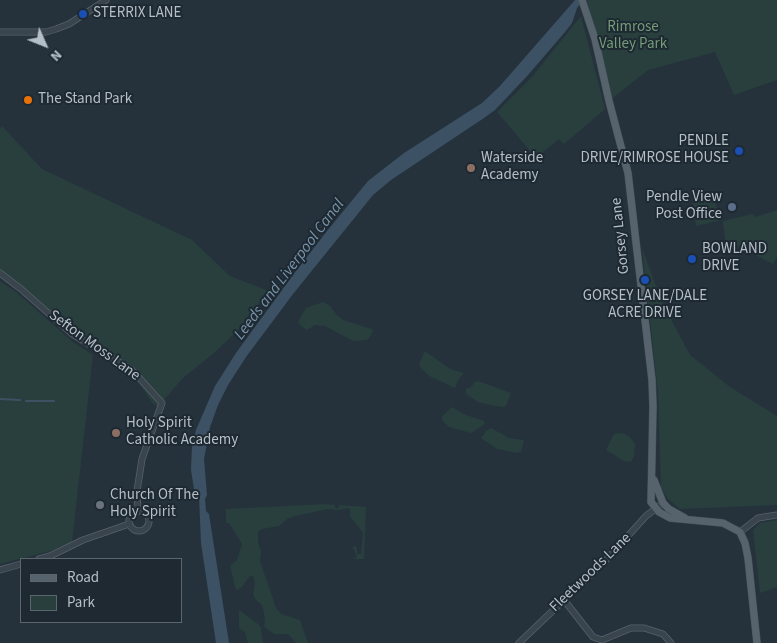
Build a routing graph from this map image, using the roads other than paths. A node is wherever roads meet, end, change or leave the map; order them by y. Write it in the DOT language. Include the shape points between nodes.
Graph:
graph roads {
  1 [pos="106,0"];
  2 [pos="582,0"];
  3 [pos="0,32"];
  4 [pos="0,273"];
  5 [pos="652,475"];
  6 [pos="663,503"];
  7 [pos="655,508"];
  8 [pos="138,511"];
  9 [pos="777,516"];
  10 [pos="688,520"];
  11 [pos="130,524"];
  12 [pos="740,532"];
  13 [pos="43,558"];
  14 [pos="20,564"];
  15 [pos="0,570"];
  16 [pos="564,600"];
  17 [pos="519,643"];
  18 [pos="671,643"];
  19 [pos="757,643"];
  1 -- 3 [label="street" via="56,29"];
  2 -- 5 [label="main road, Gorsey Lane" via="628,173 652,380"];
  4 -- 8 [label="street, Sefton Moss Lane" via="72,334 132,370 162,403 142,459 137,491"];
  5 -- 6 [label="main road, Gorsey Lane"];
  5 -- 7 [label="main road, Gorsey Lane" via="651,502"];
  6 -- 7 [label="street, Fleetwoods Lane"];
  6 -- 10 [label="main road"];
  7 -- 10 [label="main road" via="670,518"];
  7 -- 16 [label="street, Fleetwoods Lane"];
  8 -- 11 [label="street" via="131,516"];
  8 -- 11 [label="street" via="148,516 147,528 138,531"];
  9 -- 12 [label="street" via="758,518"];
  10 -- 12 [label="main road" via="723,523"];
  11 -- 13 [label="street"];
  12 -- 19 [label="main road" via="748,558"];
  14 -- 15 [label="street"];
  16 -- 17 [label="street, Fleetwoods Lane"];
  16 -- 18 [label="street" via="593,637 602,640 631,628 644,628 663,634"];
}
